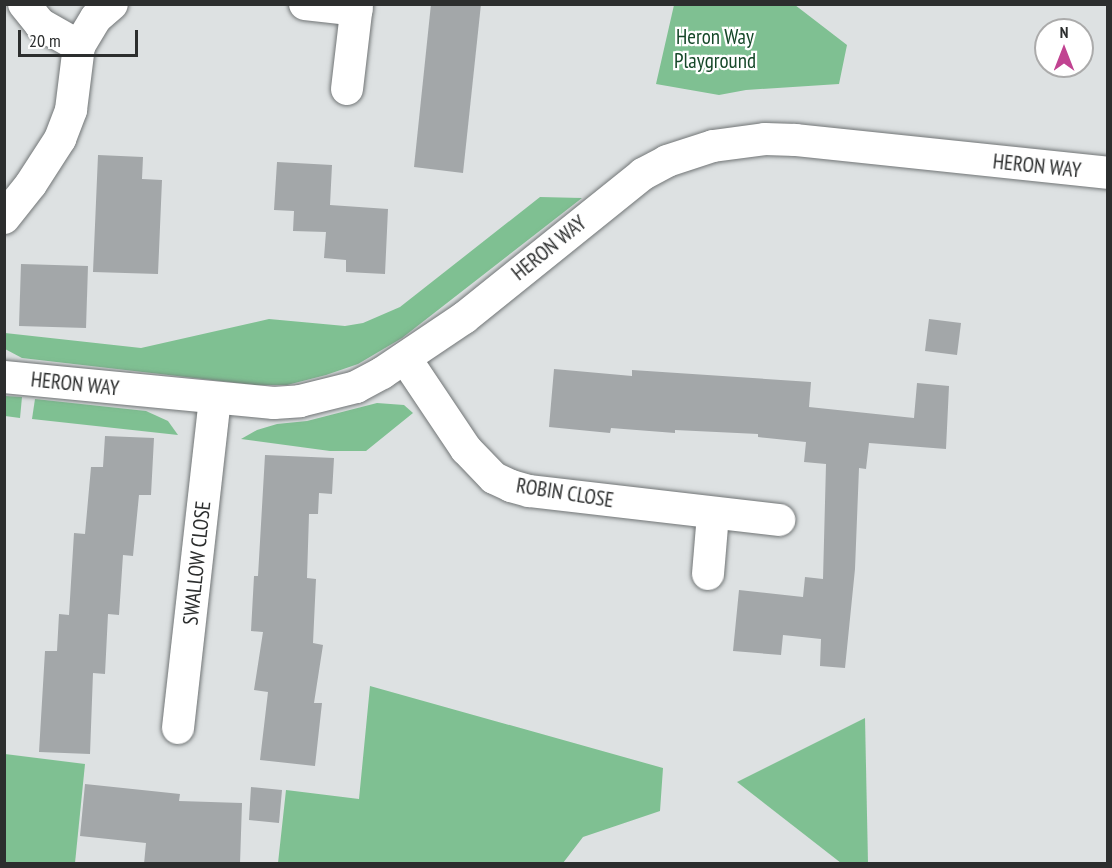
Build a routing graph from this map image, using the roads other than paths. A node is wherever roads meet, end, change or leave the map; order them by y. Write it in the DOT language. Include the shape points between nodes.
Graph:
graph roads {
  1 [pos="24,4"];
  2 [pos="112,4"];
  3 [pos="305,4"];
  4 [pos="357,8"];
  5 [pos="79,46"];
  6 [pos="347,89"];
  7 [pos="1107,173"];
  8 [pos="4,218"];
  9 [pos="405,358"];
  10 [pos="4,377"];
  11 [pos="215,399"];
  12 [pos="713,514"];
  13 [pos="779,520"];
  14 [pos="708,574"];
  15 [pos="178,728"];
  1 -- 5 [label="street" via="40,24"];
  2 -- 5 [label="street" via="96,18"];
  3 -- 4 [label="street"];
  4 -- 6 [label="street"];
  5 -- 8 [label="street" via="67,126 47,162"];
  7 -- 9 [label="street, HERON WAY" via="796,140 712,146 667,161 643,174 464,318"];
  9 -- 11 [label="street, HERON WAY" via="356,387 326,396 274,403"];
  9 -- 12 [label="street, ROBIN CLOSE" via="466,449 494,478 529,491"];
  10 -- 11 [label="street, HERON WAY"];
  11 -- 15 [label="street, SWALLOW CLOSE"];
  12 -- 13 [label="street, ROBIN CLOSE"];
  12 -- 14 [label="street"];
}
